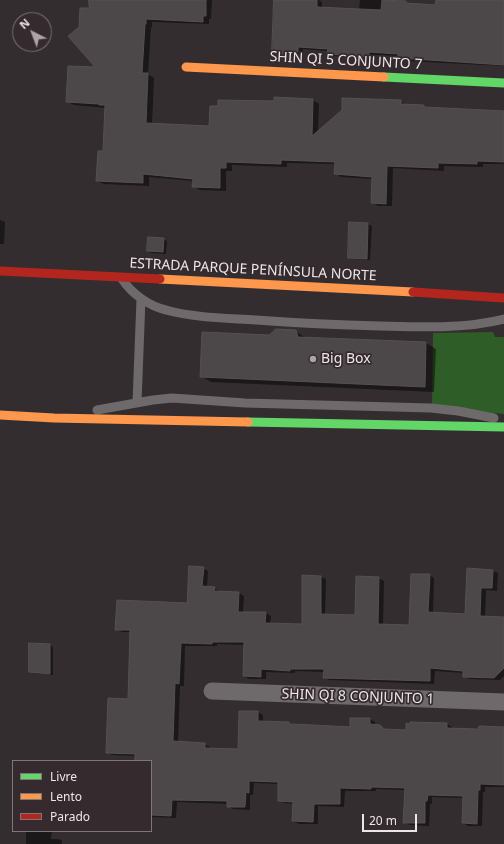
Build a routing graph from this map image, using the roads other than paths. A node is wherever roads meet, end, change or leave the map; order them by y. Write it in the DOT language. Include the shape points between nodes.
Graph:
graph roads {
  1 [pos="186,67"];
  2 [pos="504,83"];
  3 [pos="0,271"];
  4 [pos="121,277"];
  5 [pos="504,298"];
  6 [pos="141,299"];
  7 [pos="504,319"];
  8 [pos="137,403"];
  9 [pos="0,415"];
  10 [pos="54,418"];
  11 [pos="504,420"];
  12 [pos="504,427"];
  13 [pos="212,691"];
  14 [pos="504,702"];
  1 -- 2 [label="main road, SHIN QI 5 CONJUNTO 7"];
  3 -- 4 [label="main road, ESTRADA PARQUE PENÍNSULA NORTE"];
  4 -- 5 [label="main road, ESTRADA PARQUE PENÍNSULA NORTE"];
  4 -- 6 [label="lane" via="128,288"];
  6 -- 7 [label="lane" via="164,310 187,315 307,324 449,327"];
  6 -- 8 [label="lane"];
  8 -- 10 [label="lane"];
  8 -- 11 [label="lane" via="172,398 245,403 431,408"];
  9 -- 10 [label="main road"];
  10 -- 12 [label="main road"];
  13 -- 14 [label="street, SHIN QI 8 CONJUNTO 1"];
}
